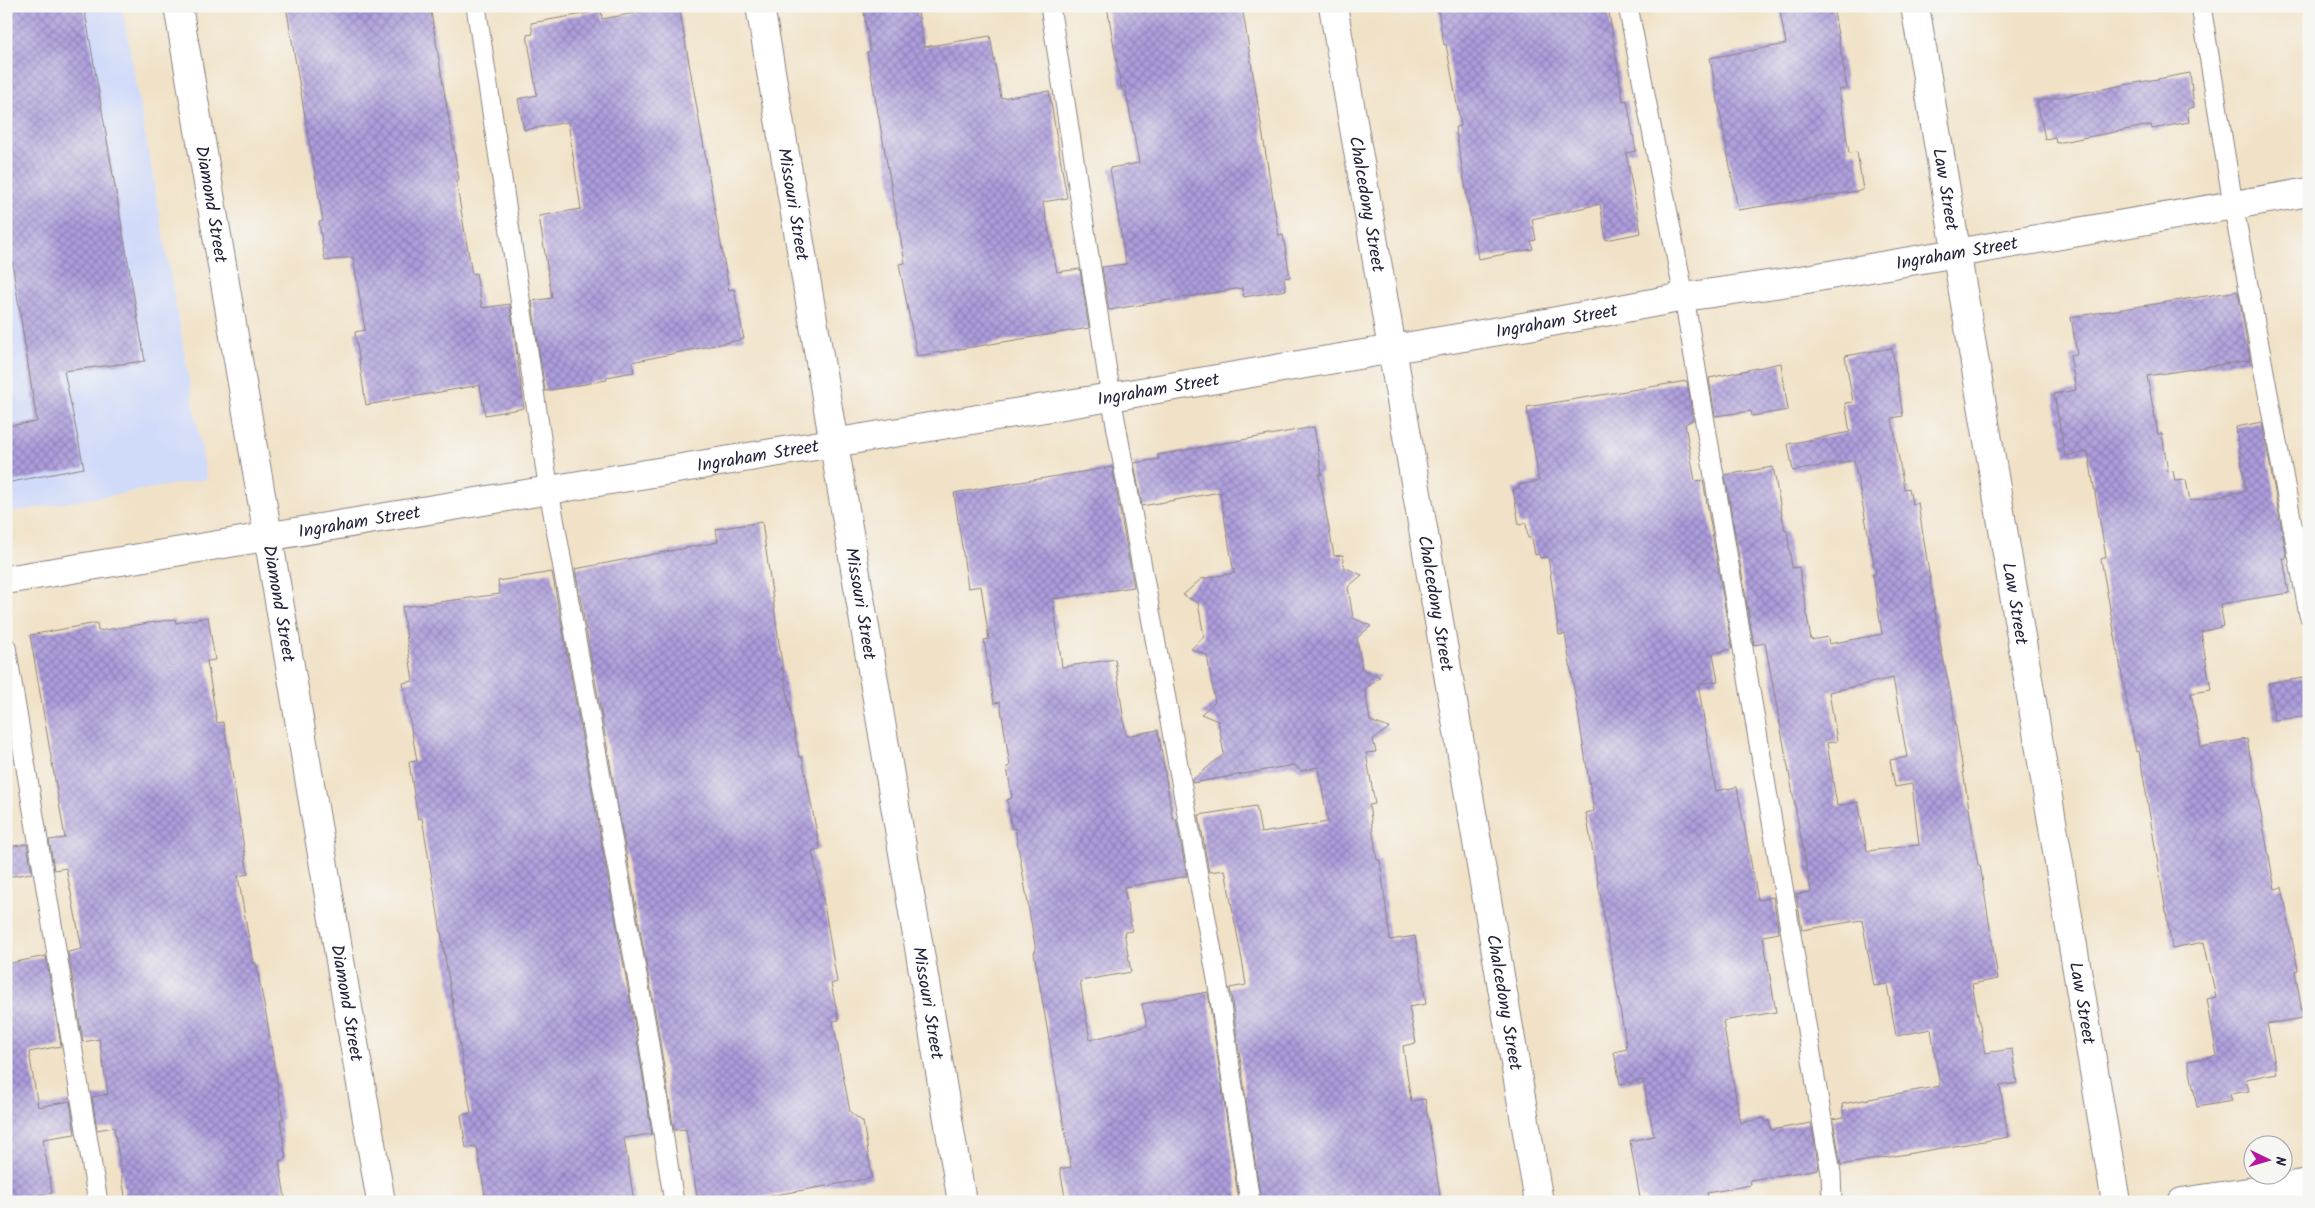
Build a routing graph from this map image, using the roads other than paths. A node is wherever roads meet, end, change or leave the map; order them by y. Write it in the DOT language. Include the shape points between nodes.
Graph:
graph roads {
  1 [pos="178,6"];
  2 [pos="476,6"];
  3 [pos="760,6"];
  4 [pos="1050,6"];
  5 [pos="1333,6"];
  6 [pos="1628,6"];
  7 [pos="1915,6"];
  8 [pos="2201,6"];
  9 [pos="2309,192"];
  10 [pos="2233,204"];
  11 [pos="1957,253"];
  12 [pos="1684,296"];
  13 [pos="1392,349"];
  14 [pos="1111,397"];
  15 [pos="834,441"];
  16 [pos="549,491"];
  17 [pos="267,537"];
  18 [pos="6,580"];
  19 [pos="2309,615"];
  20 [pos="6,647"];
  21 [pos="2309,1183"];
  22 [pos="98,1202"];
  23 [pos="381,1202"];
  24 [pos="674,1202"];
  25 [pos="962,1202"];
  26 [pos="1250,1202"];
  27 [pos="1539,1202"];
  28 [pos="1832,1202"];
  29 [pos="2116,1202"];
  30 [pos="2182,1202"];
  1 -- 17 [label="street, Diamond Street"];
  2 -- 16 [label="lane"];
  3 -- 15 [label="street, Missouri Street"];
  4 -- 14 [label="lane"];
  5 -- 13 [label="street, Chalcedony Street"];
  6 -- 12 [label="lane"];
  7 -- 11 [label="street, Law Street"];
  8 -- 10 [label="lane"];
  9 -- 10 [label="street, Ingraham Street"];
  10 -- 11 [label="street, Ingraham Street"];
  10 -- 19 [label="lane"];
  11 -- 12 [label="street, Ingraham Street" via="1796,281"];
  11 -- 29 [label="street, Law Street"];
  12 -- 13 [label="street, Ingraham Street"];
  12 -- 28 [label="lane" via="1831,1173"];
  13 -- 14 [label="street, Ingraham Street"];
  13 -- 27 [label="street, Chalcedony Street"];
  14 -- 15 [label="street, Ingraham Street"];
  14 -- 26 [label="lane" via="1217,979"];
  15 -- 16 [label="street, Ingraham Street"];
  15 -- 25 [label="street, Missouri Street"];
  16 -- 17 [label="street, Ingraham Street"];
  16 -- 24 [label="lane" via="646,1025"];
  17 -- 18 [label="street, Ingraham Street"];
  17 -- 23 [label="street, Diamond Street"];
  20 -- 22 [label="lane"];
  21 -- 30 [label="street"];
}
